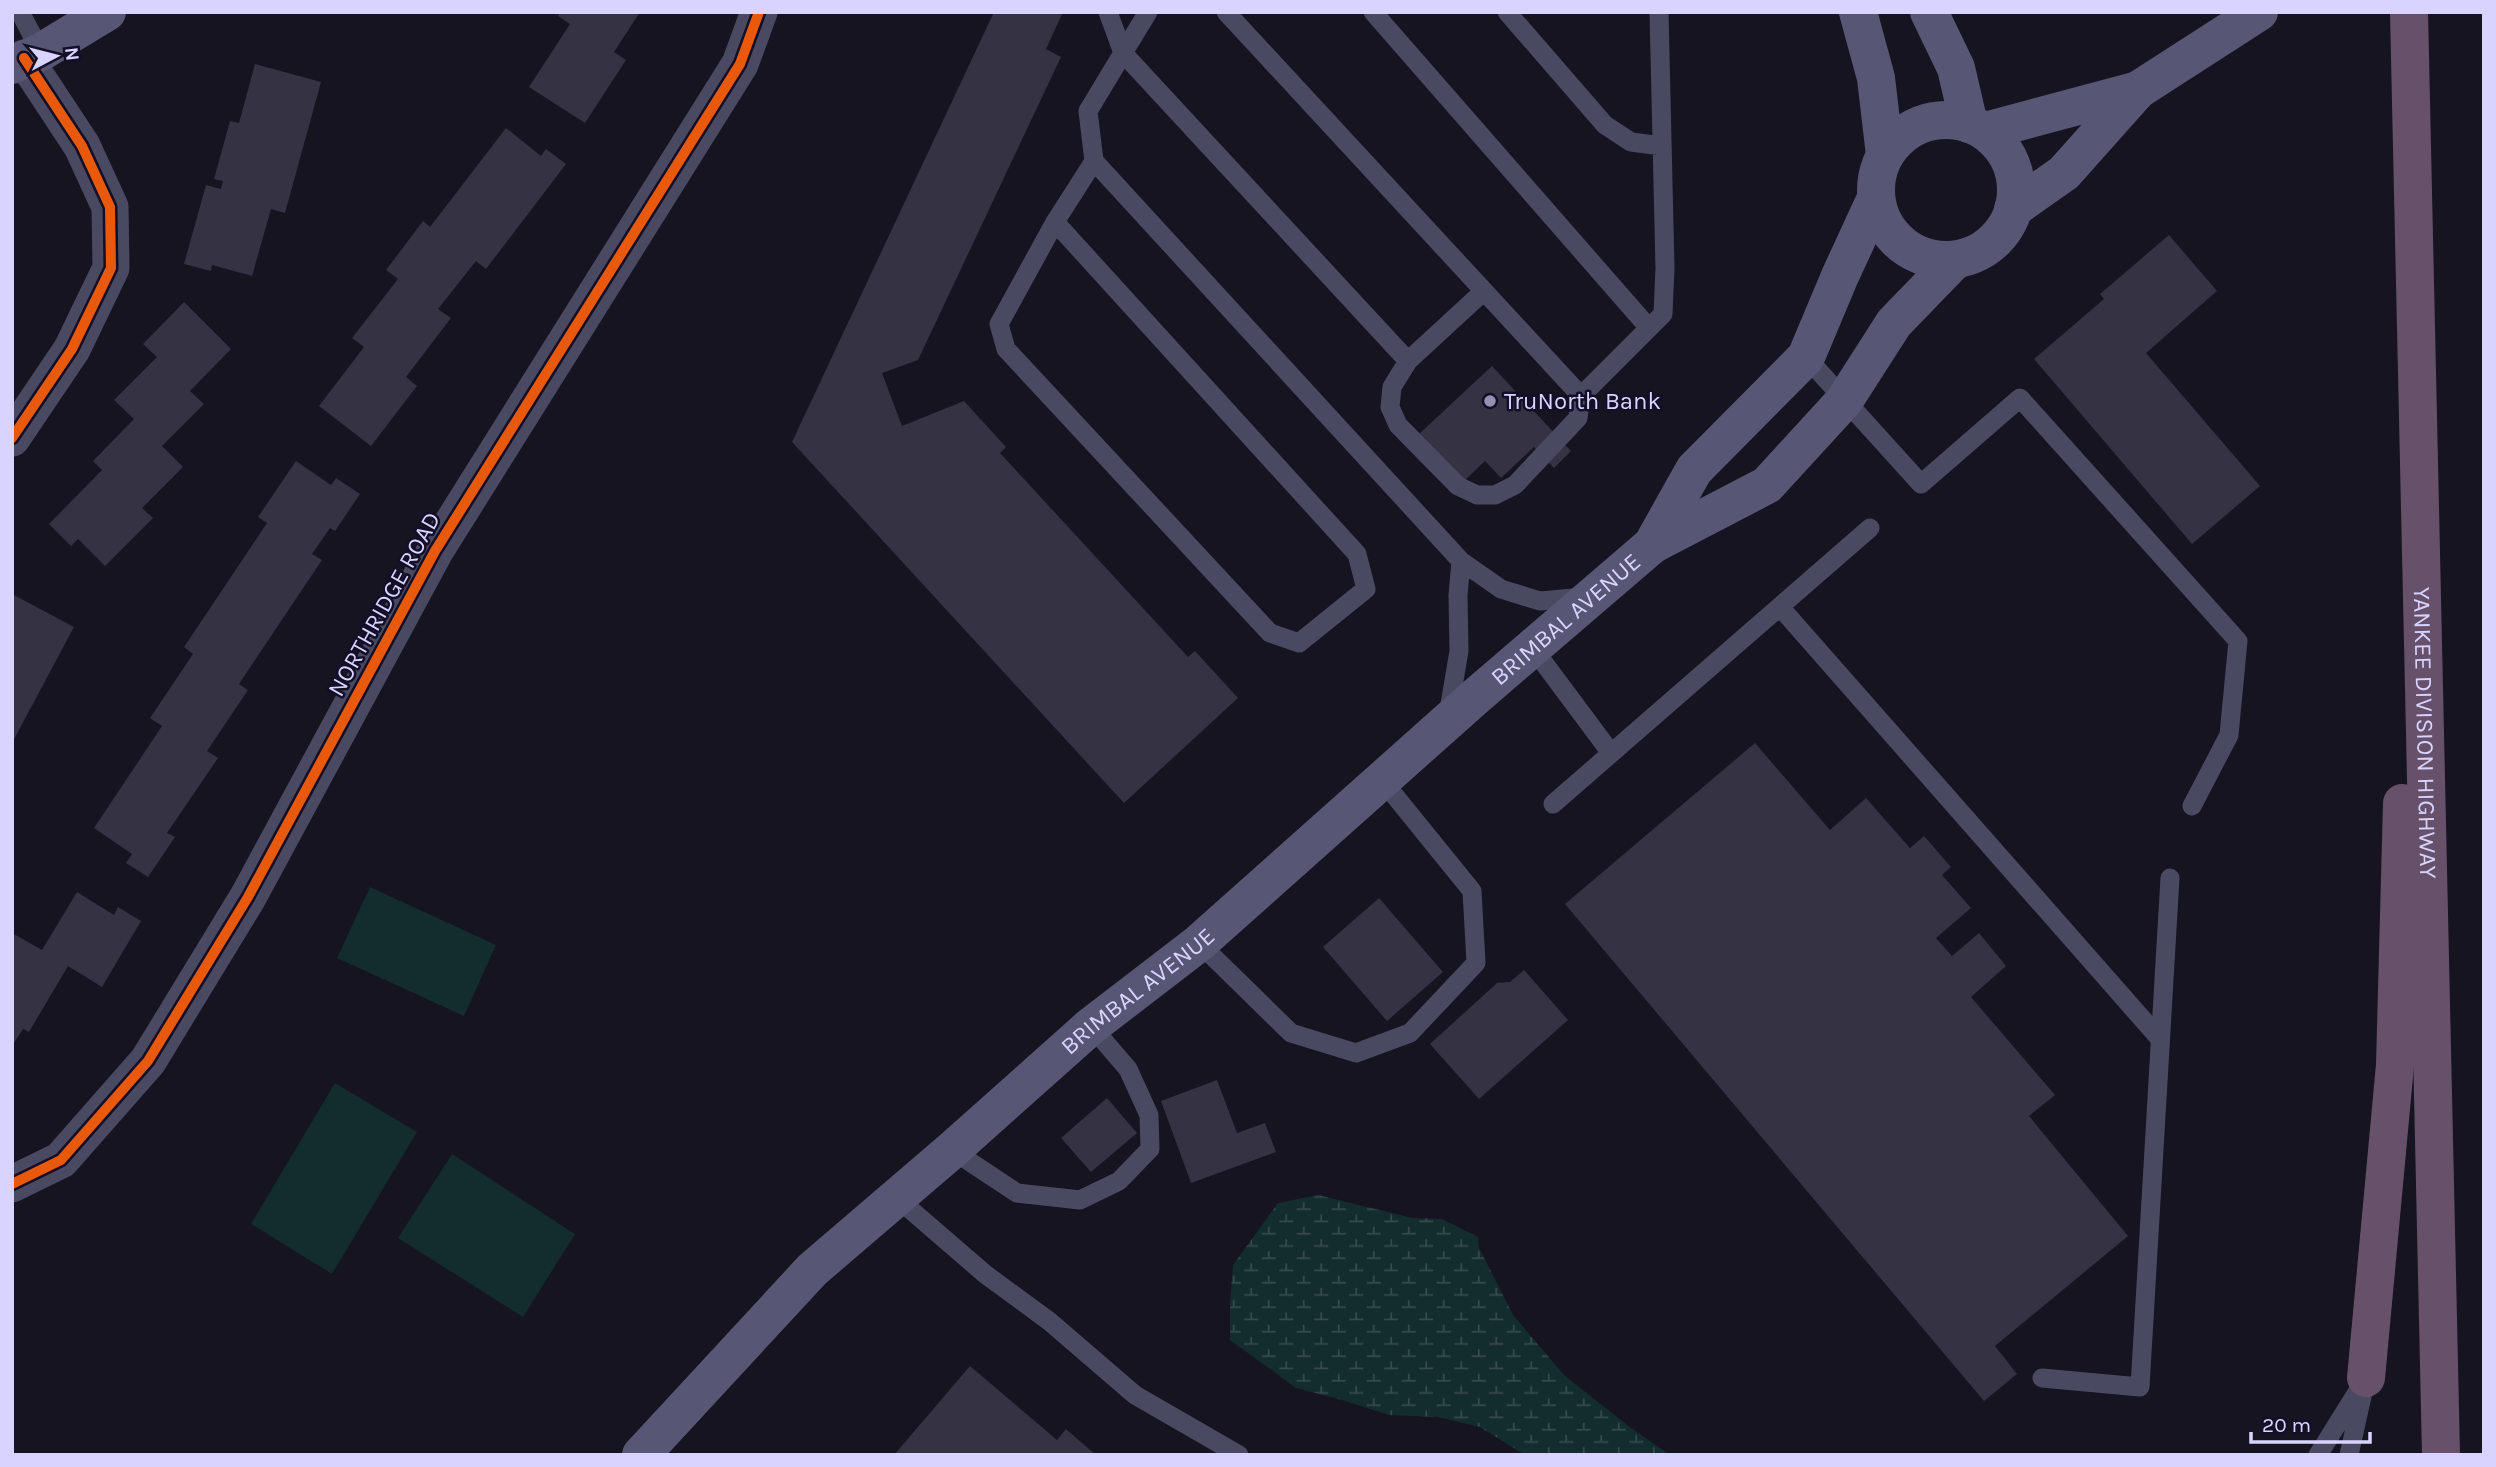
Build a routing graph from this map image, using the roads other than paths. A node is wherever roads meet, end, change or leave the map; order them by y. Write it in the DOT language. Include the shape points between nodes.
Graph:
graph roads {
  1 [pos="20,12"];
  2 [pos="107,12"];
  3 [pos="759,12"];
  4 [pos="1108,12"];
  5 [pos="1148,12"];
  6 [pos="1226,12"];
  7 [pos="1373,12"];
  8 [pos="1507,12"];
  9 [pos="1659,12"];
  10 [pos="1858,12"];
  11 [pos="1929,12"];
  12 [pos="2259,12"];
  13 [pos="2409,12"];
  14 [pos="1123,53"];
  15 [pos="25,59"];
  16 [pos="2137,90"];
  17 [pos="1977,127"];
  18 [pos="1662,146"];
  19 [pos="1885,155"];
  20 [pos="1094,161"];
  21 [pos="1876,198"];
  22 [pos="2013,209"];
  23 [pos="1055,222"];
  24 [pos="1955,260"];
  25 [pos="1484,291"];
  26 [pos="2416,318"];
  27 [pos="1649,328"];
  28 [pos="1806,357"];
  29 [pos="1408,361"];
  30 [pos="1581,396"];
  31 [pos="1844,401"];
  32 [pos="12,438"];
  33 [pos="1870,528"];
  34 [pos="1652,545"];
  35 [pos="1461,561"];
  36 [pos="1591,597"];
  37 [pos="1780,607"];
  38 [pos="1532,647"];
  39 [pos="1447,721"];
  40 [pos="1611,753"];
  41 [pos="1382,780"];
  42 [pos="1553,804"];
  43 [pos="2192,806"];
  44 [pos="2170,878"];
  45 [pos="1199,943"];
  46 [pos="1091,1026"];
  47 [pos="2160,1040"];
  48 [pos="952,1150"];
  49 [pos="12,1184"];
  50 [pos="897,1198"];
  51 [pos="2042,1378"];
  52 [pos="2366,1378"];
  53 [pos="642,1455"];
  54 [pos="1239,1455"];
  55 [pos="2318,1455"];
  56 [pos="2349,1455"];
  57 [pos="2441,1455"];
  1 -- 15 [label="lane"];
  2 -- 15 [label="main road"];
  3 -- 49 [label="street, NORTHRIDGE ROAD" via="740,64 435,551 248,897 148,1061 61,1160"];
  4 -- 14 [label="lane"];
  5 -- 14 [label="lane"];
  6 -- 25 [label="lane"];
  7 -- 27 [label="lane"];
  8 -- 18 [label="lane" via="1605,125 1631,142"];
  9 -- 18 [label="lane"];
  10 -- 19 [label="main road" via="1876,78"];
  11 -- 17 [label="main road"];
  12 -- 16 [label="main road"];
  13 -- 26 [label="highway, YANKEE DIVISION HIGHWAY"];
  14 -- 20 [label="lane" via="1088,111"];
  14 -- 29 [label="lane"];
  15 -- 32 [label="street" via="82,146 110,207 111,268 72,349"];
  16 -- 17 [label="main road"];
  16 -- 22 [label="main road" via="2064,173"];
  17 -- 19 [label="main road" via="1945,120 1922,124 1900,136"];
  17 -- 22 [label="main road" via="2001,146 2011,165 2016,187"];
  18 -- 27 [label="lane" via="1663,314"];
  19 -- 21 [label="main road"];
  20 -- 23 [label="lane"];
  20 -- 35 [label="lane"];
  21 -- 24 [label="main road" via="1894,238 1933,259"];
  21 -- 28 [label="main road"];
  22 -- 24 [label="main road" via="1992,243"];
  23 -- 23 [label="lane" via="999,324 1006,349 1270,633 1299,643 1366,589 1357,554"];
  24 -- 31 [label="main road" via="1894,323"];
  25 -- 29 [label="lane"];
  25 -- 30 [label="lane"];
  26 -- 52 [label="highway" via="2395,1065"];
  26 -- 57 [label="highway, YANKEE DIVISION HIGHWAY"];
  27 -- 30 [label="lane"];
  28 -- 31 [label="lane"];
  28 -- 34 [label="main road" via="1693,470"];
  29 -- 30 [label="lane" via="1392,387 1390,407 1398,425 1458,486 1477,495 1495,495 1515,485 1578,418"];
  31 -- 34 [label="main road" via="1767,485"];
  31 -- 43 [label="lane" via="1921,484 2020,398 2238,641 2229,735"];
  33 -- 37 [label="lane"];
  34 -- 36 [label="main road, BRIMBAL AVENUE"];
  35 -- 36 [label="lane" via="1501,589 1540,601"];
  35 -- 39 [label="lane" via="1459,652"];
  36 -- 38 [label="main road, BRIMBAL AVENUE"];
  37 -- 40 [label="lane"];
  37 -- 47 [label="lane"];
  38 -- 39 [label="main road, BRIMBAL AVENUE"];
  38 -- 40 [label="lane"];
  39 -- 41 [label="main road, BRIMBAL AVENUE"];
  40 -- 42 [label="lane"];
  41 -- 45 [label="main road, BRIMBAL AVENUE"];
  41 -- 45 [label="lane" via="1472,891 1476,963 1409,1033 1356,1053 1290,1033"];
  44 -- 47 [label="lane"];
  45 -- 46 [label="main road, BRIMBAL AVENUE"];
  46 -- 48 [label="main road, BRIMBAL AVENUE"];
  46 -- 48 [label="lane" via="1128,1069 1149,1115 1150,1149 1119,1181 1080,1200 1017,1194"];
  47 -- 51 [label="lane" via="2140,1387"];
  48 -- 50 [label="main road, BRIMBAL AVENUE"];
  50 -- 53 [label="main road, BRIMBAL AVENUE" via="812,1270"];
  50 -- 54 [label="lane" via="1135,1395"];
  52 -- 55 [label="lane"];
  52 -- 56 [label="lane"];
}
